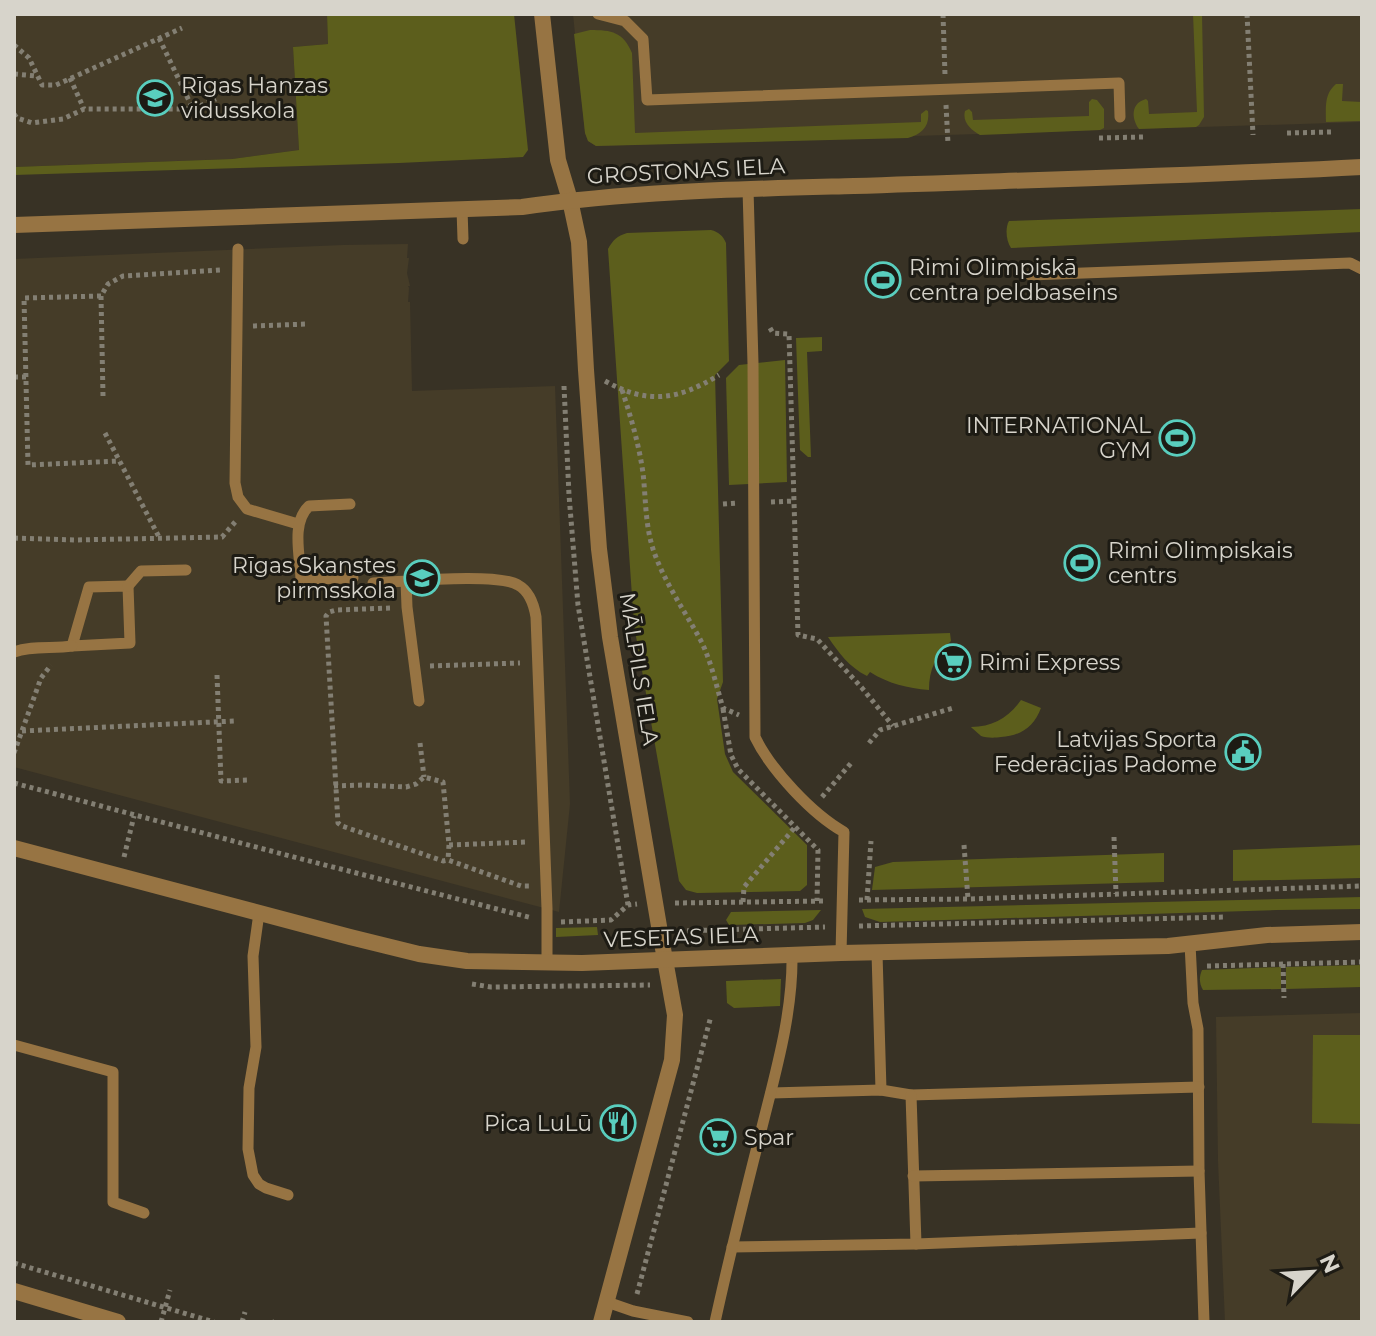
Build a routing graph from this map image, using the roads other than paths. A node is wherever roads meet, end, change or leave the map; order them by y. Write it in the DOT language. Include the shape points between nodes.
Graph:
graph roads {
  1 [pos="542,14"];
  2 [pos="598,14"];
  3 [pos="1120,117"];
  4 [pos="1362,168"];
  5 [pos="748,189"];
  6 [pos="570,200"];
  7 [pos="462,209"];
  8 [pos="14,225"];
  9 [pos="463,239"];
  10 [pos="238,249"];
  11 [pos="1362,269"];
  12 [pos="1030,275"];
  13 [pos="350,504"];
  14 [pos="298,524"];
  15 [pos="186,570"];
  16 [pos="353,578"];
  17 [pos="406,581"];
  18 [pos="373,583"];
  19 [pos="128,586"];
  20 [pos="72,646"];
  21 [pos="14,652"];
  22 [pos="419,701"];
  23 [pos="14,848"];
  24 [pos="259,913"];
  25 [pos="1362,932"];
  26 [pos="1190,944"];
  27 [pos="841,953"];
  28 [pos="877,953"];
  29 [pos="792,955"];
  30 [pos="665,959"];
  31 [pos="547,963"];
  32 [pos="14,1045"];
  33 [pos="1199,1087"];
  34 [pos="881,1090"];
  35 [pos="771,1093"];
  36 [pos="911,1095"];
  37 [pos="1199,1171"];
  38 [pos="913,1176"];
  39 [pos="288,1195"];
  40 [pos="144,1213"];
  41 [pos="1201,1233"];
  42 [pos="916,1244"];
  43 [pos="732,1247"];
  44 [pos="14,1291"];
  45 [pos="607,1302"];
  46 [pos="118,1322"];
  47 [pos="601,1322"];
  48 [pos="688,1322"];
  49 [pos="715,1322"];
  50 [pos="1204,1322"];
  1 -- 6 [label="street, MĀLPILS IELA" via="558,160"];
  2 -- 3 [label="lane" via="625,21 643,39 647,100 1119,83"];
  4 -- 5 [label="street, GROSTONAS IELA"];
  5 -- 6 [label="street, GROSTONAS IELA"];
  5 -- 27 [label="lane" via="755,737 765,757 812,808 844,832"];
  6 -- 7 [label="street, GROSTONAS IELA"];
  6 -- 30 [label="street, MĀLPILS IELA" via="579,242 608,622"];
  7 -- 8 [label="street, GROSTONAS IELA"];
  7 -- 9 [label="lane"];
  10 -- 14 [label="lane" via="238,497 247,509"];
  11 -- 12 [label="lane" via="1350,263"];
  13 -- 14 [label="lane" via="309,506"];
  14 -- 16 [label="lane" via="301,579"];
  15 -- 19 [label="lane" via="141,571"];
  17 -- 18 [label="lane"];
  17 -- 22 [label="lane"];
  17 -- 31 [label="lane" via="510,581 526,591 534,607"];
  19 -- 20 [label="lane" via="89,587"];
  19 -- 20 [label="lane" via="130,643"];
  20 -- 21 [label="lane"];
  23 -- 24 [label="street, VESETAS IELA"];
  24 -- 31 [label="street, VESETAS IELA" via="443,959"];
  24 -- 39 [label="lane" via="248,1149 259,1184"];
  25 -- 26 [label="street, VESETAS IELA"];
  26 -- 28 [label="street, VESETAS IELA"];
  26 -- 33 [label="lane"];
  27 -- 28 [label="street, VESETAS IELA"];
  27 -- 29 [label="street, VESETAS IELA"];
  28 -- 34 [label="lane"];
  29 -- 30 [label="street, VESETAS IELA"];
  29 -- 35 [label="lane" via="787,1016"];
  30 -- 31 [label="street, VESETAS IELA"];
  30 -- 45 [label="street, MĀLPILS IELA" via="675,1015 672,1060"];
  32 -- 40 [label="lane" via="113,1072 113,1202"];
  33 -- 36 [label="lane"];
  33 -- 37 [label="lane"];
  34 -- 35 [label="lane"];
  34 -- 36 [label="lane"];
  35 -- 43 [label="lane"];
  36 -- 38 [label="lane"];
  37 -- 38 [label="lane"];
  37 -- 41 [label="lane"];
  38 -- 42 [label="lane"];
  41 -- 42 [label="lane"];
  41 -- 50 [label="lane"];
  42 -- 43 [label="lane"];
  43 -- 49 [label="lane"];
  44 -- 46 [label="street"];
  45 -- 47 [label="street, MĀLPILS IELA"];
  45 -- 48 [label="lane"];
}
